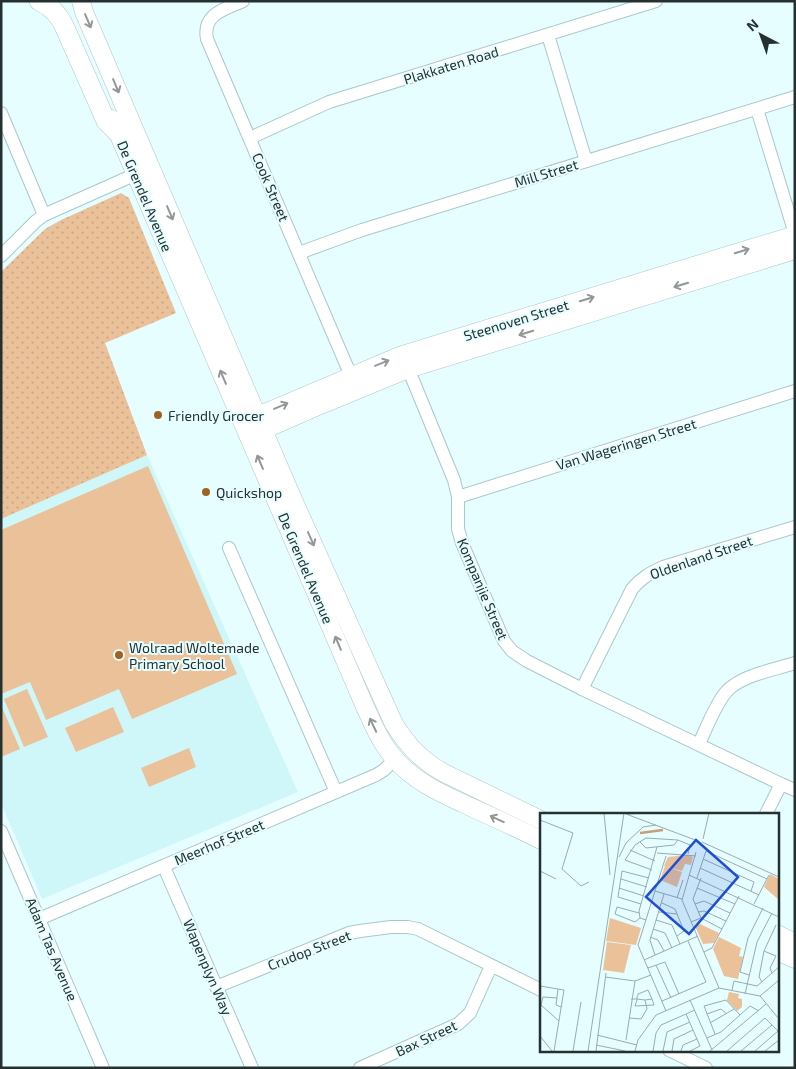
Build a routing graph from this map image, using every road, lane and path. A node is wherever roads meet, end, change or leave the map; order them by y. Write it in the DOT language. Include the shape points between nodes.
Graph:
graph roads {
  1 [pos="39,1"];
  2 [pos="57,1"];
  3 [pos="81,1"];
  4 [pos="243,1"];
  5 [pos="656,1"];
  6 [pos="548,35"];
  7 [pos="795,97"];
  8 [pos="757,108"];
  9 [pos="1,113"];
  10 [pos="118,132"];
  11 [pos="250,138"];
  12 [pos="586,161"];
  13 [pos="143,171"];
  14 [pos="44,215"];
  15 [pos="795,235"];
  16 [pos="795,250"];
  17 [pos="299,253"];
  18 [pos="1,256"];
  19 [pos="405,362"];
  20 [pos="354,382"];
  21 [pos="795,391"];
  22 [pos="253,426"];
  23 [pos="458,497"];
  24 [pos="795,527"];
  25 [pos="229,548"];
  26 [pos="795,663"];
  27 [pos="582,689"];
  28 [pos="398,730"];
  29 [pos="699,744"];
  30 [pos="395,759"];
  31 [pos="430,764"];
  32 [pos="781,784"];
  33 [pos="795,790"];
  34 [pos="336,792"];
  35 [pos="766,813"];
  36 [pos="540,820"];
  37 [pos="1,831"];
  38 [pos="540,840"];
  39 [pos="6,853"];
  40 [pos="164,867"];
  41 [pos="39,919"];
  42 [pos="778,934"];
  43 [pos="795,943"];
  44 [pos="778,951"];
  45 [pos="795,959"];
  46 [pos="491,966"];
  47 [pos="216,987"];
  48 [pos="540,990"];
  49 [pos="673,1052"];
  50 [pos="103,1068"];
  51 [pos="252,1068"];
  52 [pos="360,1068"];
  53 [pos="706,1068"];
  1 -- 10 [label="main road" via="58,14 106,121"];
  2 -- 10 [label="street, De Grendel Avenue"];
  3 -- 13 [label="street, De Grendel Avenue, one-way"];
  4 -- 11 [label="street, Cook Street" via="213,16 206,34"];
  5 -- 6 [label="street, Plakkaten Road"];
  6 -- 11 [label="street, Plakkaten Road" via="330,102"];
  6 -- 12 [label="street"];
  7 -- 8 [label="street, Mill Street"];
  8 -- 12 [label="street, Mill Street"];
  8 -- 15 [label="street"];
  9 -- 14 [label="street"];
  10 -- 13 [label="street, De Grendel Avenue"];
  11 -- 17 [label="street, Cook Street"];
  12 -- 17 [label="street, Mill Street" via="362,230"];
  13 -- 14 [label="street"];
  13 -- 22 [label="street, De Grendel Avenue"];
  14 -- 18 [label="street"];
  19 -- 15 [label="street, Steenoven Street, one-way"];
  16 -- 19 [label="street, Steenoven Street, one-way"];
  17 -- 20 [label="street, Cook Street"];
  19 -- 20 [label="street, Steenoven Street"];
  19 -- 23 [label="street, Kompanjie Street"];
  20 -- 22 [label="street, Steenoven Street"];
  21 -- 23 [label="street, Van Wageringen Street"];
  22 -- 28 [label="street, De Grendel Avenue, one-way" via="291,495"];
  30 -- 22 [label="street, De Grendel Avenue, one-way" via="372,724"];
  23 -- 27 [label="street, Kompanjie Street" via="460,537 504,641 517,655"];
  24 -- 27 [label="street, Oldenland Street" via="663,567 642,577 632,588"];
  25 -- 34 [label="street"];
  26 -- 29 [label="street" via="747,678 732,687 721,698"];
  27 -- 29 [label="street, Kompanjie Street"];
  28 -- 30 [label="street" via="400,744"];
  28 -- 31 [label="street, De Grendel Avenue" via="412,750"];
  29 -- 32 [label="street, Kompanjie Street"];
  30 -- 31 [label="street" via="411,757"];
  30 -- 34 [label="street, Meerhof Street" via="376,775"];
  38 -- 30 [label="street, De Grendel Avenue, one-way" via="431,787"];
  31 -- 36 [label="street, De Grendel Avenue"];
  32 -- 33 [label="street, Kompanjie Street"];
  32 -- 35 [label="street"];
  34 -- 40 [label="street, Meerhof Street"];
  37 -- 39 [label="street, Adam Tas Avenue"];
  39 -- 41 [label="street, Adam Tas Avenue"];
  40 -- 41 [label="street, Meerhof Street"];
  40 -- 47 [label="street, Wapenplyn Way"];
  41 -- 50 [label="street, Adam Tas Avenue"];
  42 -- 43 [label="street"];
  44 -- 45 [label="street"];
  46 -- 47 [label="street, Crudop Street" via="425,932 391,927 338,937"];
  46 -- 48 [label="street, Crudop Street"];
  46 -- 52 [label="street, Bax Street" via="470,1012 458,1024"];
  47 -- 51 [label="street, Wapenplyn Way"];
  49 -- 53 [label="street"];
}
